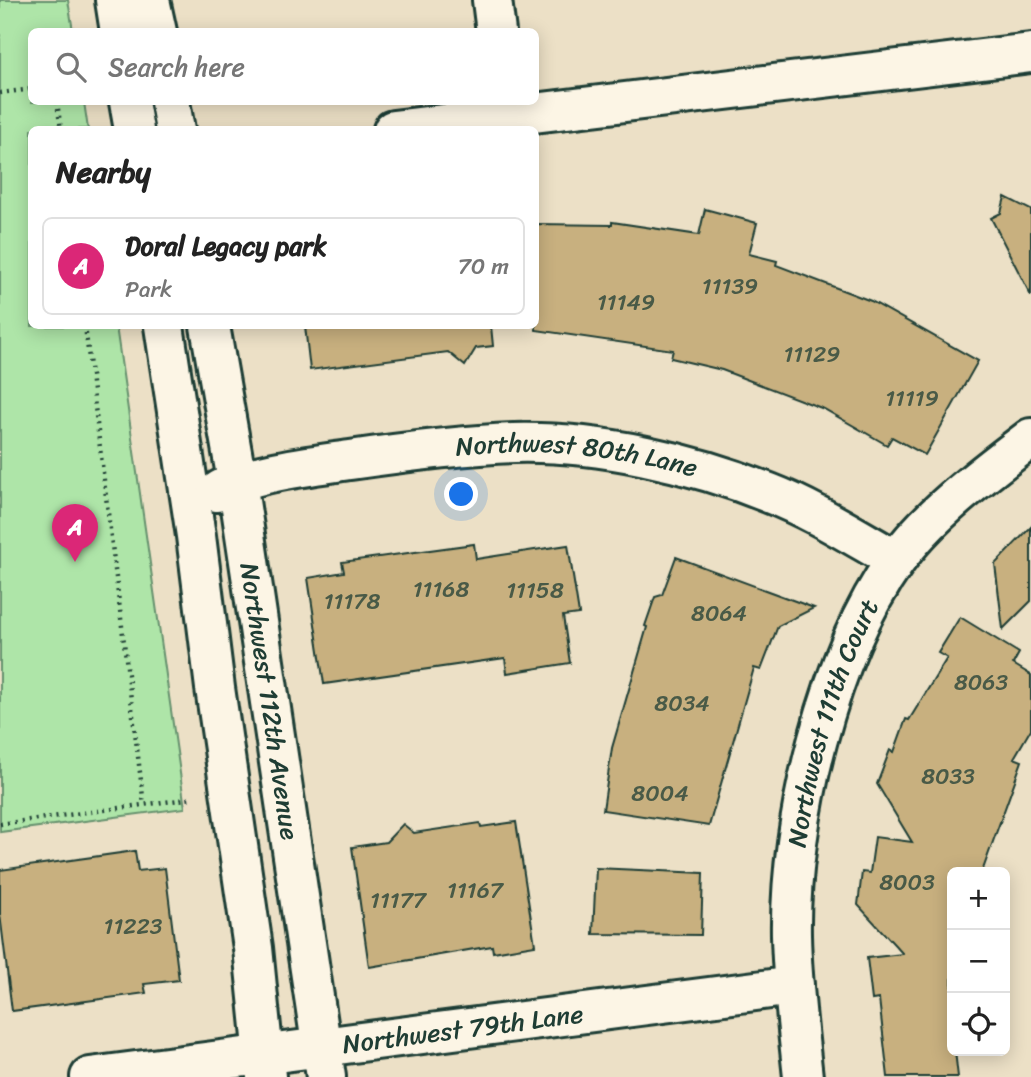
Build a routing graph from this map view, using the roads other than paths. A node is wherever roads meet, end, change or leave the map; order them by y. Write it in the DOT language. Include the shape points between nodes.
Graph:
graph roads {
  1 [pos="115,0"];
  2 [pos="150,0"];
  3 [pos="492,0"];
  4 [pos="119,28"];
  5 [pos="156,28"];
  6 [pos="496,28"];
  7 [pos="1031,53"];
  8 [pos="130,105"];
  9 [pos="171,105"];
  10 [pos="508,109"];
  11 [pos="133,126"];
  12 [pos="174,126"];
  13 [pos="415,126"];
  14 [pos="164,329"];
  15 [pos="211,329"];
  16 [pos="1031,438"];
  17 [pos="237,481"];
  18 [pos="196,536"];
  19 [pos="896,560"];
  20 [pos="794,986"];
  21 [pos="324,1062"];
  22 [pos="265,1066"];
  23 [pos="90,1077"];
  24 [pos="803,1077"];
  1 -- 4 [label="street"];
  2 -- 5 [label="street"];
  3 -- 6 [label="street"];
  7 -- 10 [label="street"];
  8 -- 11 [label="street"];
  9 -- 12 [label="street"];
  10 -- 13 [label="street"];
  14 -- 18 [label="street, Northwest 112th Avenue"];
  15 -- 17 [label="street, Northwest 112th Avenue"];
  16 -- 19 [label="street, Northwest 111th Court" via="939,514"];
  17 -- 18 [label="street" via="213,495"];
  17 -- 19 [label="street, Northwest 80th Lane" via="431,448 517,443 600,448 681,464 770,493"];
  17 -- 21 [label="street, Northwest 112th Avenue"];
  18 -- 22 [label="street, Northwest 112th Avenue"];
  19 -- 20 [label="street, Northwest 111th Court" via="870,601 844,660 817,743 798,833 791,932"];
  20 -- 21 [label="street, Northwest 79th Lane"];
  20 -- 24 [label="street, Northwest 111th Court"];
  21 -- 22 [label="street, Northwest 79th Lane"];
  22 -- 23 [label="street, Northwest 79th Lane"];
}
